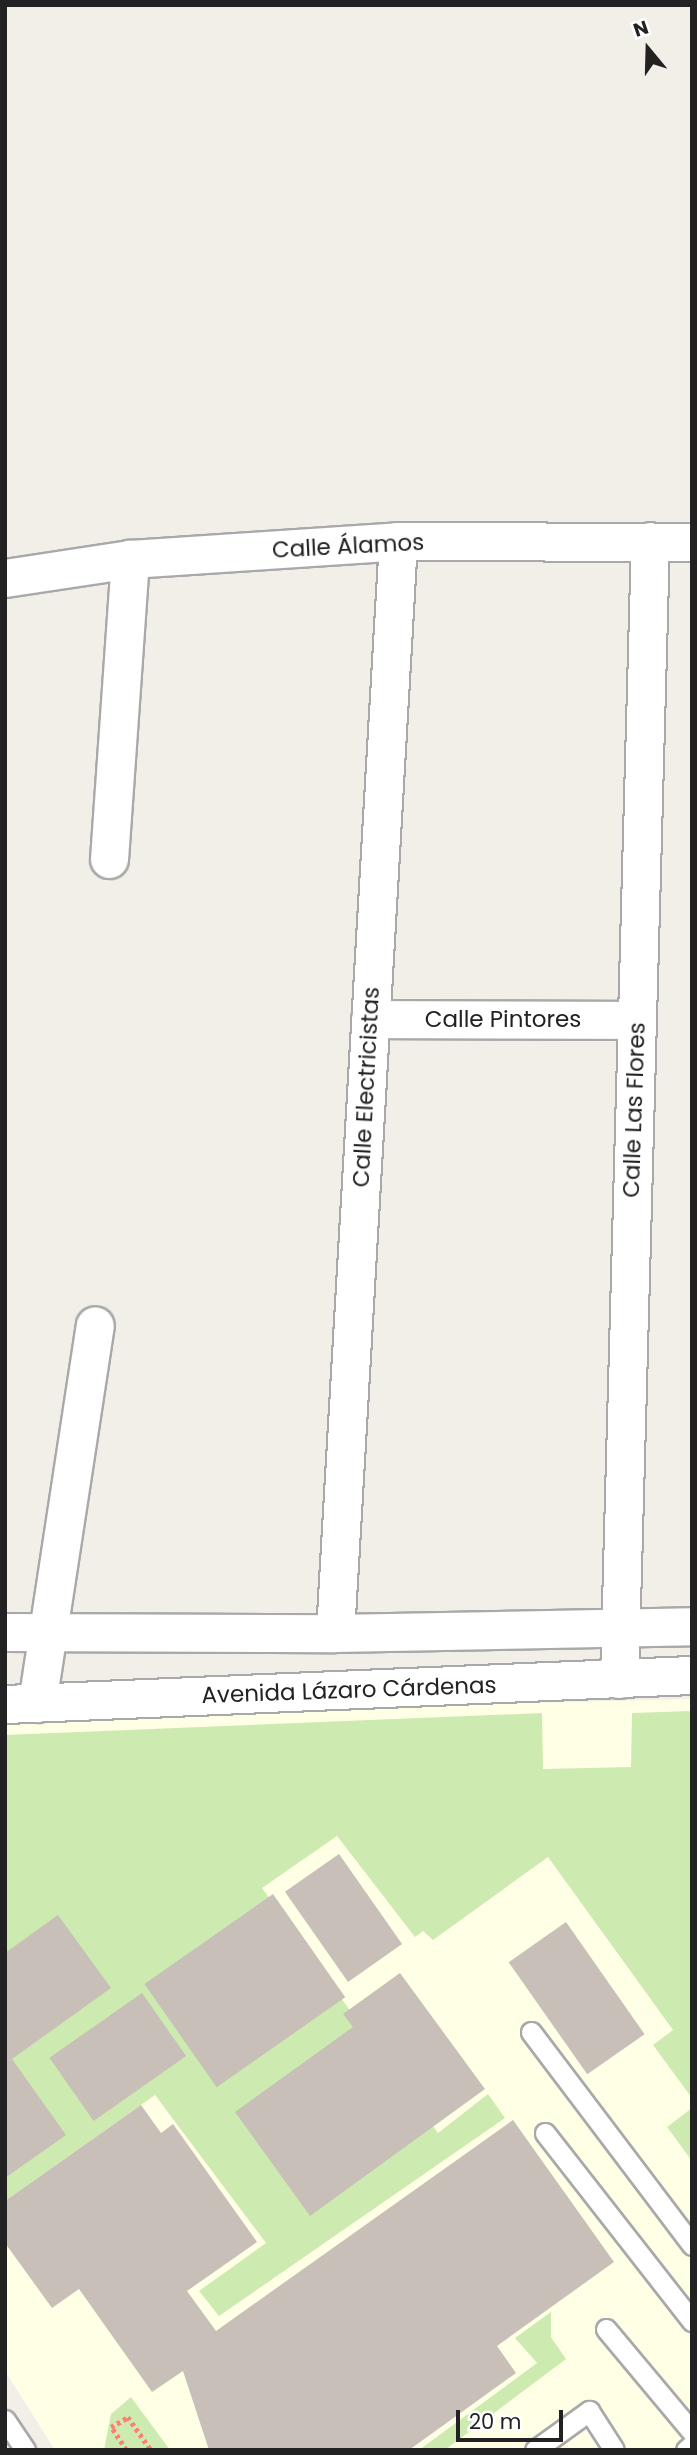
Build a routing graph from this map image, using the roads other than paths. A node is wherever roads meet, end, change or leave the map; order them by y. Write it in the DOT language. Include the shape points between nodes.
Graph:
graph roads {
  1 [pos="398,541"];
  2 [pos="650,541"];
  3 [pos="692,541"];
  4 [pos="130,559"];
  5 [pos="5,578"];
  6 [pos="109,859"];
  7 [pos="370,1019"];
  8 [pos="636,1020"];
  9 [pos="96,1325"];
  10 [pos="692,1626"];
  11 [pos="48,1629"];
  12 [pos="618,1629"];
  13 [pos="5,1632"];
  14 [pos="335,1633"];
  15 [pos="692,1675"];
  16 [pos="619,1679"];
  17 [pos="21,1703"];
  18 [pos="531,2032"];
  19 [pos="545,2133"];
  20 [pos="692,2245"];
  21 [pos="692,2321"];
  22 [pos="606,2329"];
  23 [pos="5,2420"];
  24 [pos="692,2432"];
  25 [pos="692,2445"];
  26 [pos="24,2450"];
  27 [pos="535,2450"];
  28 [pos="614,2450"];
  29 [pos="686,2450"];
  1 -- 2 [label="street, Calle Álamos"];
  1 -- 4 [label="street, Calle Álamos"];
  1 -- 7 [label="street, Calle Electricistas"];
  2 -- 3 [label="street, Calle Álamos"];
  2 -- 8 [label="street, Calle Las Flores"];
  4 -- 5 [label="street, Calle Álamos"];
  4 -- 6 [label="street"];
  7 -- 8 [label="street, Calle Pintores"];
  7 -- 14 [label="street, Calle Electricistas"];
  8 -- 12 [label="street, Calle Las Flores"];
  9 -- 11 [label="street"];
  10 -- 12 [label="street"];
  11 -- 13 [label="street"];
  11 -- 14 [label="street"];
  11 -- 17 [label="street"];
  12 -- 14 [label="street"];
  12 -- 16 [label="street, Calle Las Flores"];
  15 -- 16 [label="street, Avenida Lázaro Cárdenas"];
  16 -- 17 [label="street, Avenida Lázaro Cárdenas"];
  18 -- 20 [label="lane"];
  19 -- 21 [label="lane"];
  22 -- 24 [label="lane"];
  23 -- 26 [label="lane"];
  25 -- 29 [label="lane"];
  27 -- 28 [label="lane" via="589,2411"];
}
